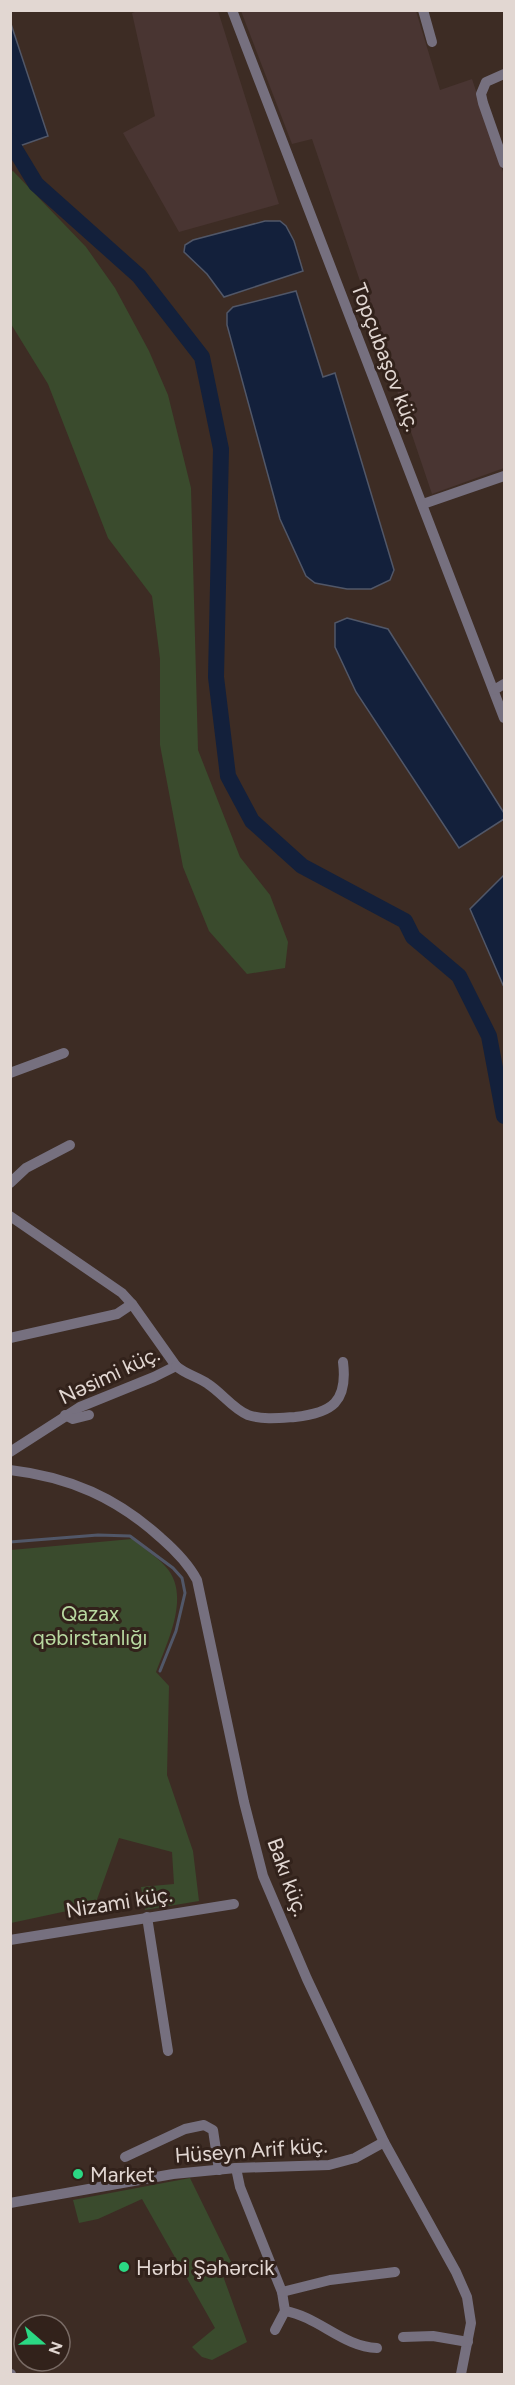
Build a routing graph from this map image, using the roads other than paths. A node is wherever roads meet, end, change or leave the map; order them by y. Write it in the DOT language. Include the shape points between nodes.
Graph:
graph roads {
  1 [pos="232,10"];
  2 [pos="423,10"];
  3 [pos="432,42"];
  4 [pos="504,74"];
  5 [pos="504,163"];
  6 [pos="504,476"];
  7 [pos="423,504"];
  8 [pos="504,684"];
  9 [pos="494,690"];
  10 [pos="504,718"];
  11 [pos="64,1053"];
  12 [pos="10,1073"];
  13 [pos="70,1145"];
  14 [pos="10,1183"];
  15 [pos="10,1216"];
  16 [pos="132,1304"];
  17 [pos="10,1338"];
  18 [pos="343,1362"];
  19 [pos="176,1366"];
  20 [pos="65,1415"];
  21 [pos="89,1415"];
  22 [pos="10,1452"];
  23 [pos="10,1470"];
  24 [pos="234,1904"];
  25 [pos="147,1917"];
  26 [pos="10,1940"];
  27 [pos="168,2051"];
  28 [pos="384,2142"];
  29 [pos="125,2157"];
  30 [pos="236,2168"];
  31 [pos="219,2170"];
  32 [pos="10,2203"];
  33 [pos="394,2272"];
  34 [pos="282,2292"];
  35 [pos="285,2311"];
  36 [pos="275,2330"];
  37 [pos="403,2337"];
  38 [pos="468,2342"];
  39 [pos="377,2348"];
  40 [pos="461,2374"];
  1 -- 7 [label="street, Topçubaşov küç."];
  2 -- 3 [label="street"];
  4 -- 5 [label="street" via="486,82 481,94"];
  6 -- 7 [label="street"];
  7 -- 9 [label="street, Topçubaşov küç."];
  8 -- 9 [label="street"];
  9 -- 10 [label="street, Topçubaşov küç."];
  11 -- 12 [label="street"];
  13 -- 14 [label="street" via="26,1168"];
  15 -- 16 [label="street, Nəsimi küç." via="122,1293"];
  16 -- 17 [label="street" via="117,1314"];
  16 -- 19 [label="street, Nəsimi küç."];
  18 -- 19 [label="street" via="343,1388 329,1410 278,1419 240,1411 208,1384"];
  19 -- 20 [label="street, Nəsimi küç."];
  20 -- 21 [label="street" via="73,1419"];
  20 -- 22 [label="street, Nəsimi küç."];
  23 -- 28 [label="street, Bakı küç." via="58,1480 117,1503 191,1568 202,1594 263,1876"];
  24 -- 25 [label="street, Nizami küç."];
  25 -- 26 [label="street, Nizami küç."];
  25 -- 27 [label="street"];
  28 -- 30 [label="street, Hüseyn Arif küç." via="344,2162"];
  28 -- 38 [label="street, Bakı küç." via="467,2297 471,2323"];
  29 -- 31 [label="street" via="185,2129 204,2125 213,2130"];
  30 -- 31 [label="street, Hüseyn Arif küç."];
  30 -- 34 [label="street"];
  31 -- 32 [label="street, Hüseyn Arif küç." via="173,2174"];
  33 -- 34 [label="street" via="330,2280"];
  34 -- 35 [label="street"];
  35 -- 36 [label="street"];
  35 -- 39 [label="street" via="303,2315 354,2345"];
  37 -- 38 [label="street" via="433,2336"];
  38 -- 40 [label="street, Bakı küç."];
}
